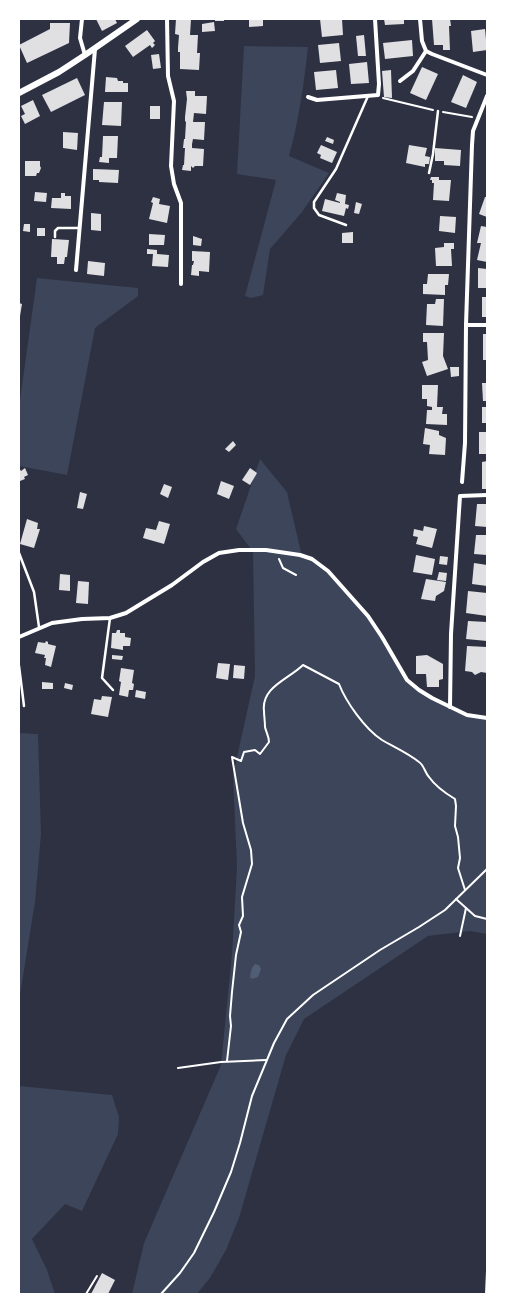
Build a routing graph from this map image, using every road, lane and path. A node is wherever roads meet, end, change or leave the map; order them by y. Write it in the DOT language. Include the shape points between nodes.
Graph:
graph roads {
  1 [pos="82,19"];
  2 [pos="137,19"];
  3 [pos="167,19"];
  4 [pos="376,19"];
  5 [pos="420,19"];
  6 [pos="95,49"];
  7 [pos="426,51"];
  8 [pos="86,56"];
  9 [pos="487,75"];
  10 [pos="400,81"];
  11 [pos="19,93"];
  12 [pos="378,95"];
  13 [pos="368,96"];
  14 [pos="487,96"];
  15 [pos="308,97"];
  16 [pos="438,111"];
  17 [pos="477,118"];
  18 [pos="429,173"];
  19 [pos="346,225"];
  20 [pos="80,228"];
  21 [pos="55,237"];
  22 [pos="76,270"];
  23 [pos="181,284"];
  24 [pos="466,325"];
  25 [pos="487,325"];
  26 [pos="462,482"];
  27 [pos="487,495"];
  28 [pos="278,552"];
  29 [pos="19,553"];
  30 [pos="296,575"];
  31 [pos="110,618"];
  32 [pos="39,627"];
  33 [pos="19,637"];
  34 [pos="19,666"];
  35 [pos="113,690"];
  36 [pos="24,706"];
  37 [pos="450,707"];
  38 [pos="487,718"];
  39 [pos="487,869"];
  40 [pos="465,890"];
  41 [pos="456,899"];
  42 [pos="466,908"];
  43 [pos="487,919"];
  44 [pos="460,936"];
  45 [pos="267,1060"];
  46 [pos="227,1061"];
  47 [pos="178,1068"];
  48 [pos="19,1186"];
  49 [pos="19,1226"];
  50 [pos="487,1271"];
  51 [pos="98,1276"];
  52 [pos="86,1294"];
  53 [pos="162,1294"];
  54 [pos="486,1294"];
  1 -- 8 [label="street" via="80,38"];
  2 -- 6 [label="main road"];
  3 -- 23 [label="street" via="168,76 174,101 171,166 174,184 182,204"];
  4 -- 12 [label="street"];
  5 -- 7 [label="street" via="422,41"];
  6 -- 8 [label="main road"];
  6 -- 20 [label="street"];
  7 -- 9 [label="street"];
  7 -- 10 [label="street" via="413,70"];
  8 -- 11 [label="main road"];
  12 -- 13 [label="street"];
  12 -- 16 [label="path" via="384,99"];
  13 -- 15 [label="street" via="318,100"];
  13 -- 19 [label="lane" via="336,169 314,202 314,208 319,215"];
  14 -- 17 [label="street"];
  16 -- 17 [label="path"];
  16 -- 18 [label="lane"];
  17 -- 24 [label="street" via="473,131 471,159"];
  20 -- 21 [label="lane" via="58,228 54,231"];
  20 -- 22 [label="street"];
  24 -- 25 [label="street"];
  24 -- 26 [label="street" via="465,443"];
  27 -- 37 [label="street" via="460,496 451,634"];
  28 -- 30 [label="path" via="283,568"];
  28 -- 31 [label="street" via="239,550 219,553 138,606"];
  28 -- 37 [label="street" via="312,559 328,571 368,616 407,680 419,690"];
  29 -- 32 [label="lane" via="34,592"];
  31 -- 32 [label="street" via="69,620"];
  31 -- 35 [label="lane" via="102,678"];
  32 -- 33 [label="street"];
  34 -- 36 [label="lane"];
  37 -- 38 [label="street" via="467,715"];
  39 -- 40 [label="path"];
  40 -- 41 [label="path"];
  40 -- 46 [label="path" via="458,868 460,858 455,826 455,799 429,778 421,763 380,739 364,725 339,684 303,665 279,682 263,702 269,742 260,754 255,750 244,752 241,761 232,757 252,864 242,896 243,916 239,925 241,932 232,992"];
  41 -- 42 [label="path"];
  41 -- 45 [label="path" via="433,919 380,950 313,995 287,1019"];
  42 -- 43 [label="path" via="475,916"];
  42 -- 44 [label="path"];
  45 -- 46 [label="path"];
  45 -- 53 [label="path" via="252,1096 231,1172 214,1212 194,1254"];
  46 -- 47 [label="path"];
  48 -- 49 [label="path"];
  50 -- 54 [label="path"];
  51 -- 52 [label="path"];
}
